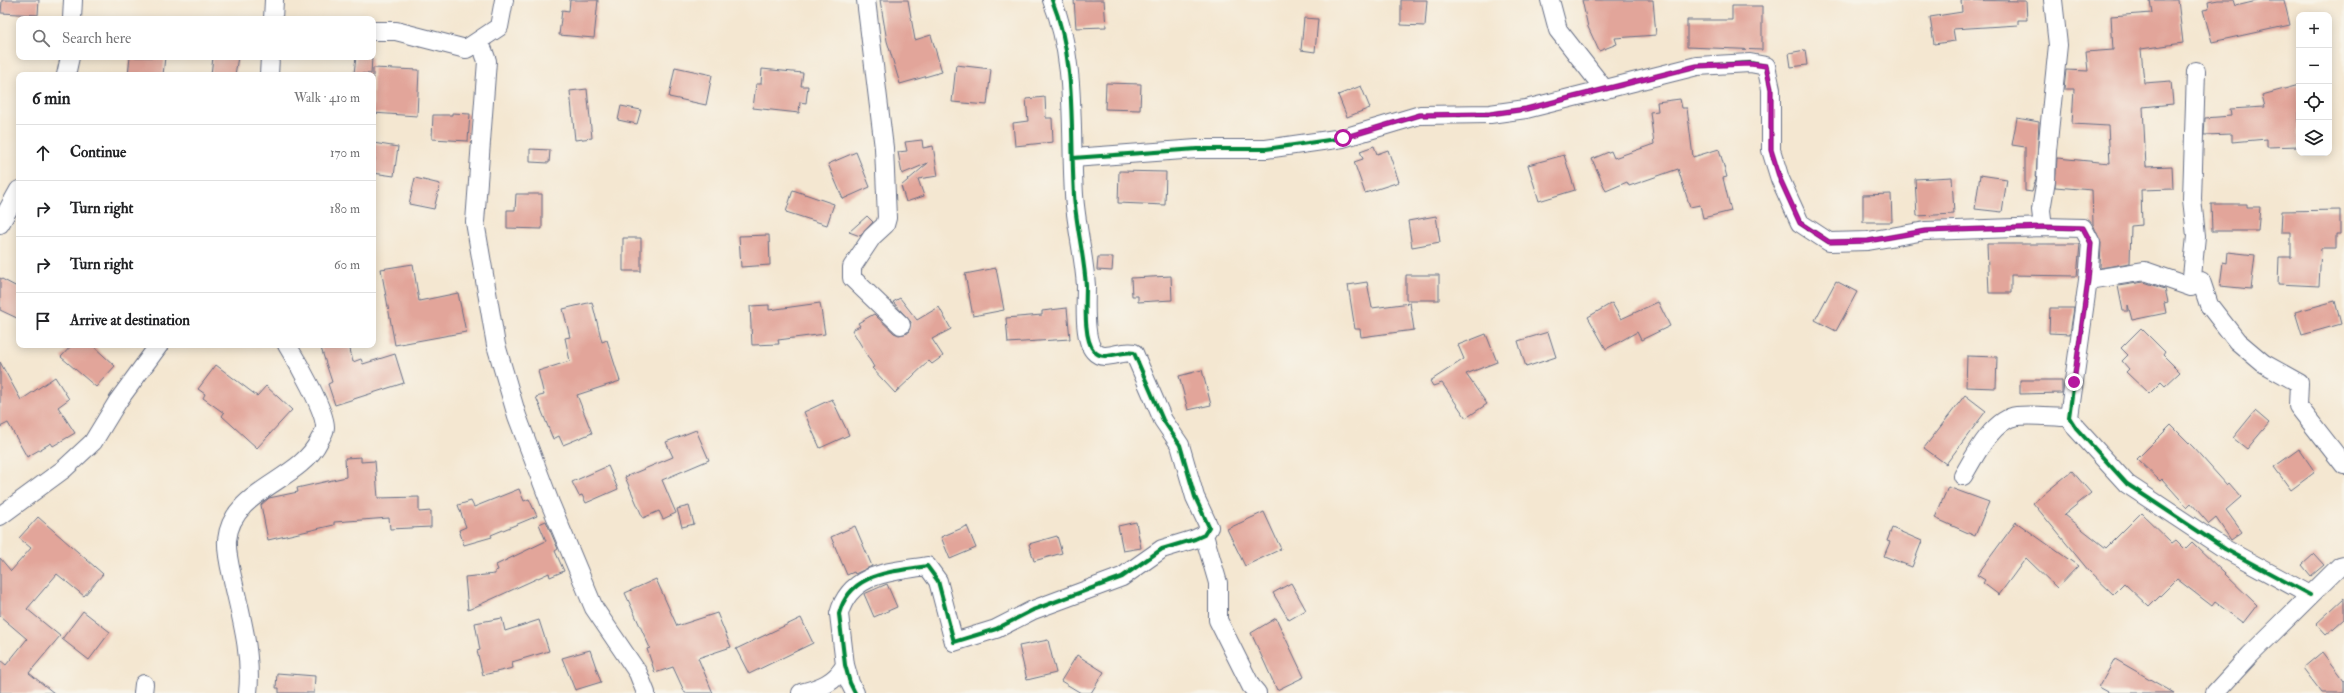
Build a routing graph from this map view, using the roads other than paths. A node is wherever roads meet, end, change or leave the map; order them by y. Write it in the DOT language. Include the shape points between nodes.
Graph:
graph roads {
  1 [pos="73,0"];
  2 [pos="274,0"];
  3 [pos="504,0"];
  4 [pos="866,0"];
  5 [pos="1052,0"];
  6 [pos="1550,0"];
  7 [pos="2053,0"];
  8 [pos="72,16"];
  9 [pos="273,16"];
  10 [pos="376,31"];
  11 [pos="466,49"];
  12 [pos="69,60"];
  13 [pos="270,60"];
  14 [pos="2196,71"];
  15 [pos="67,72"];
  16 [pos="269,72"];
  17 [pos="1605,90"];
  18 [pos="1073,158"];
  19 [pos="16,195"];
  20 [pos="0,224"];
  21 [pos="2043,227"];
  22 [pos="2088,280"];
  23 [pos="2191,287"];
  24 [pos="901,325"];
  25 [pos="157,348"];
  26 [pos="289,348"];
  27 [pos="2069,417"];
  28 [pos="2344,465"];
  29 [pos="1963,476"];
  30 [pos="0,516"];
  31 [pos="1204,535"];
  32 [pos="2344,564"];
  33 [pos="2310,595"];
  34 [pos="845,665"];
  35 [pos="808,691"];
  36 [pos="248,693"];
  37 [pos="646,693"];
  38 [pos="837,693"];
  39 [pos="855,693"];
  40 [pos="1257,693"];
  41 [pos="2215,693"];
  1 -- 8 [label="street"];
  2 -- 9 [label="street"];
  3 -- 11 [label="street" via="499,27"];
  4 -- 24 [label="street" via="884,148 887,218 885,225 872,237 851,272 852,278"];
  5 -- 18 [label="street" via="1064,35"];
  6 -- 17 [label="street" via="1558,30"];
  7 -- 21 [label="street" via="2058,45 2041,210"];
  10 -- 11 [label="street" via="396,31"];
  11 -- 37 [label="street" via="476,44 483,50 487,61 475,222 496,345 520,423 594,608 638,673"];
  12 -- 15 [label="street"];
  13 -- 16 [label="street"];
  14 -- 23 [label="street" via="2192,200 2196,236"];
  17 -- 18 [label="street" via="1526,109 1490,114 1420,115 1343,138 1266,149 1197,149"];
  17 -- 21 [label="street" via="1697,66 1766,66 1771,89 1771,150 1780,179 1800,223 1829,242 1868,241 1925,231"];
  18 -- 31 [label="street" via="1074,197 1086,286 1086,321 1093,351 1099,355 1110,356 1129,351 1134,353 1163,420 1180,445 1195,497 1209,527"];
  19 -- 20 [label="street"];
  21 -- 22 [label="street" via="2083,228 2091,243"];
  22 -- 23 [label="street" via="2145,272"];
  22 -- 27 [label="street"];
  23 -- 28 [label="street" via="2201,281 2209,305 2237,341 2263,363 2299,383 2298,406"];
  25 -- 30 [label="street" via="118,401 93,442 64,469"];
  26 -- 36 [label="street" via="323,415 325,429 315,450 299,466 248,500 234,519 227,540 228,559 248,657"];
  27 -- 29 [label="street" via="2018,415 2008,418 1983,443"];
  27 -- 33 [label="street" via="2127,484 2225,549"];
  31 -- 34 [label="street" via="1162,549 1122,576 1033,610 996,630 954,642 938,581 927,566 880,574 859,582 841,606 839,623"];
  31 -- 40 [label="street" via="1218,583 1218,620"];
  32 -- 33 [label="street"];
  33 -- 41 [label="street"];
  34 -- 35 [label="street" via="837,678"];
  34 -- 39 [label="street"];
  35 -- 38 [label="street"];
}
